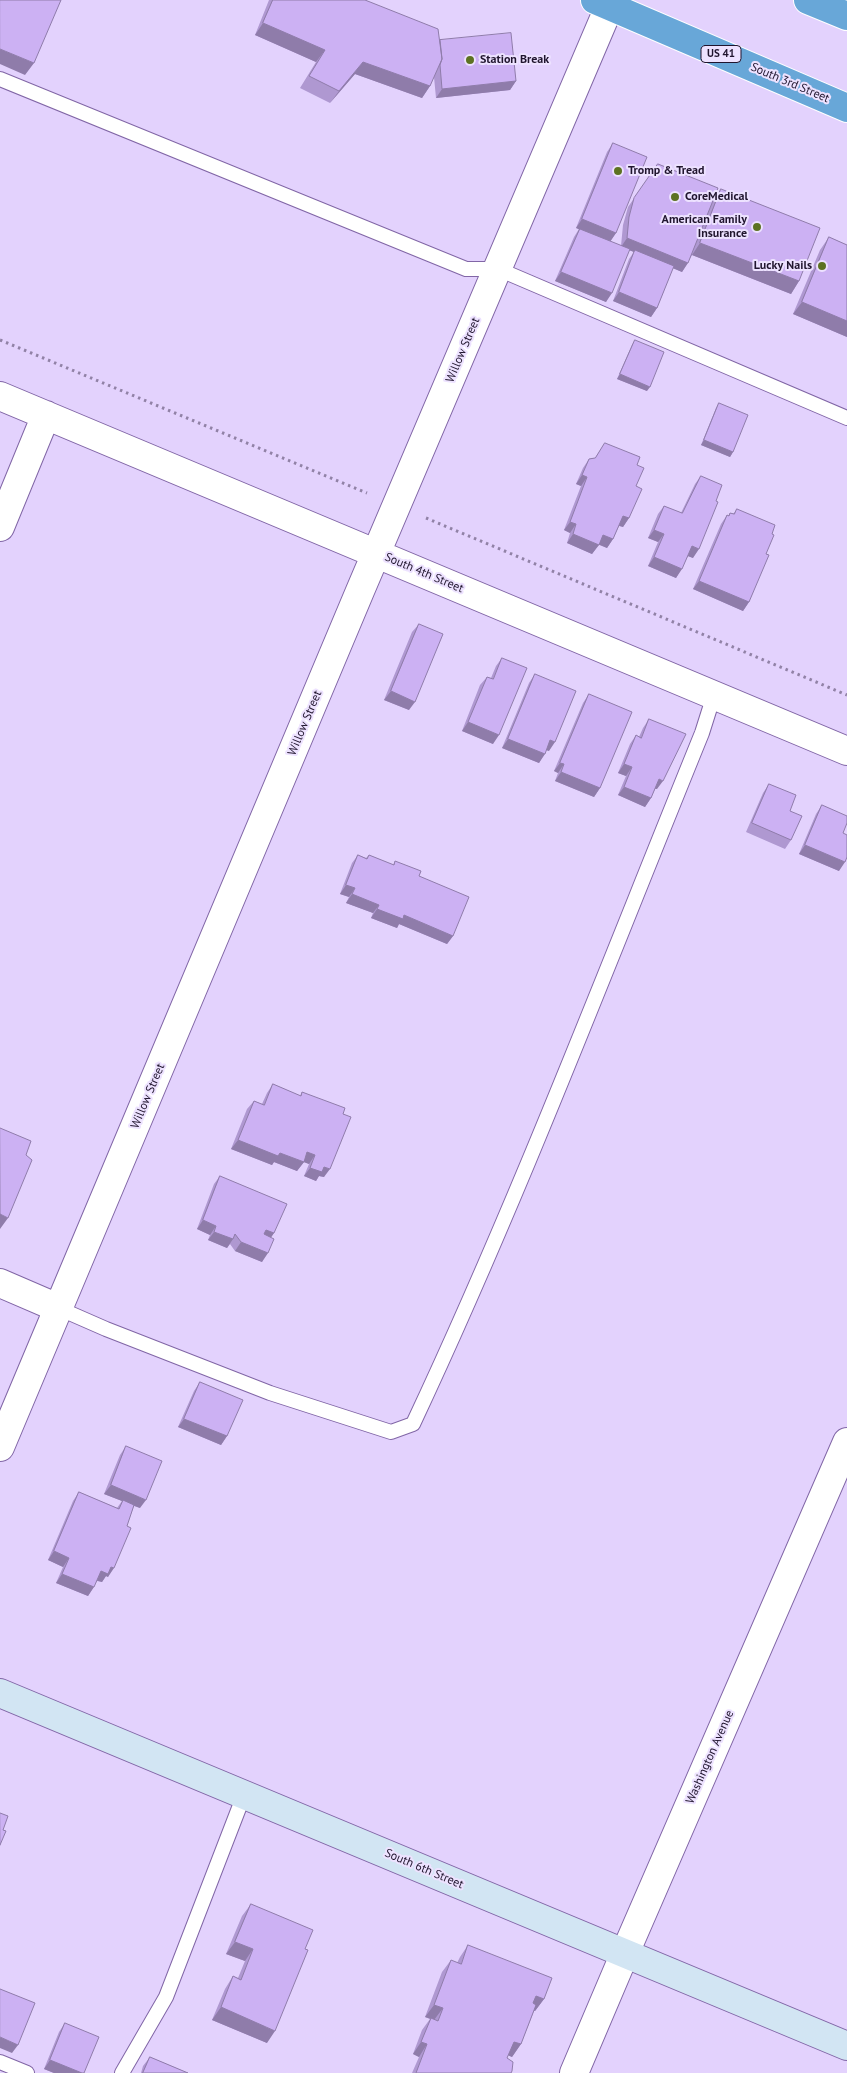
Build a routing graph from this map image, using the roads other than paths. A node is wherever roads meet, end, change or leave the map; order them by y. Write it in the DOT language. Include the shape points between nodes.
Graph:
graph roads {
  1 [pos="808,0"];
  2 [pos="605,2"];
  3 [pos="847,16"];
  4 [pos="0,79"];
  5 [pos="847,108"];
  6 [pos="498,269"];
  7 [pos="0,396"];
  8 [pos="46,415"];
  9 [pos="847,418"];
  10 [pos="0,526"];
  11 [pos="377,553"];
  12 [pos="714,695"];
  13 [pos="847,751"];
  14 [pos="0,1283"];
  15 [pos="58,1308"];
  16 [pos="847,1442"];
  17 [pos="0,1447"];
  18 [pos="0,1693"];
  19 [pos="244,1795"];
  20 [pos="625,1953"];
  21 [pos="847,2046"];
  22 [pos="0,2062"];
  23 [pos="27,2073"];
  24 [pos="122,2073"];
  25 [pos="574,2073"];
  1 -- 3 [label="highway"];
  2 -- 5 [label="highway, South 3rd Street / US 41"];
  2 -- 6 [label="street, Willow Street"];
  4 -- 6 [label="lane" via="466,269"];
  6 -- 9 [label="lane"];
  6 -- 11 [label="street, Willow Street"];
  7 -- 8 [label="street, South 4th Street"];
  8 -- 10 [label="street"];
  8 -- 11 [label="street, South 4th Street"];
  11 -- 12 [label="street, South 4th Street"];
  11 -- 15 [label="street, Willow Street"];
  12 -- 13 [label="street, South 4th Street"];
  12 -- 15 [label="lane" via="702,733 552,1104 413,1424 391,1432 289,1399"];
  14 -- 15 [label="street"];
  15 -- 17 [label="street, Willow Street"];
  16 -- 20 [label="street, Washington Avenue"];
  18 -- 19 [label="street, South 6th Street"];
  19 -- 20 [label="street, South 6th Street"];
  19 -- 24 [label="lane" via="166,1997"];
  20 -- 21 [label="street, South 6th Street"];
  20 -- 25 [label="street, Washington Avenue"];
  22 -- 23 [label="lane"];
}
